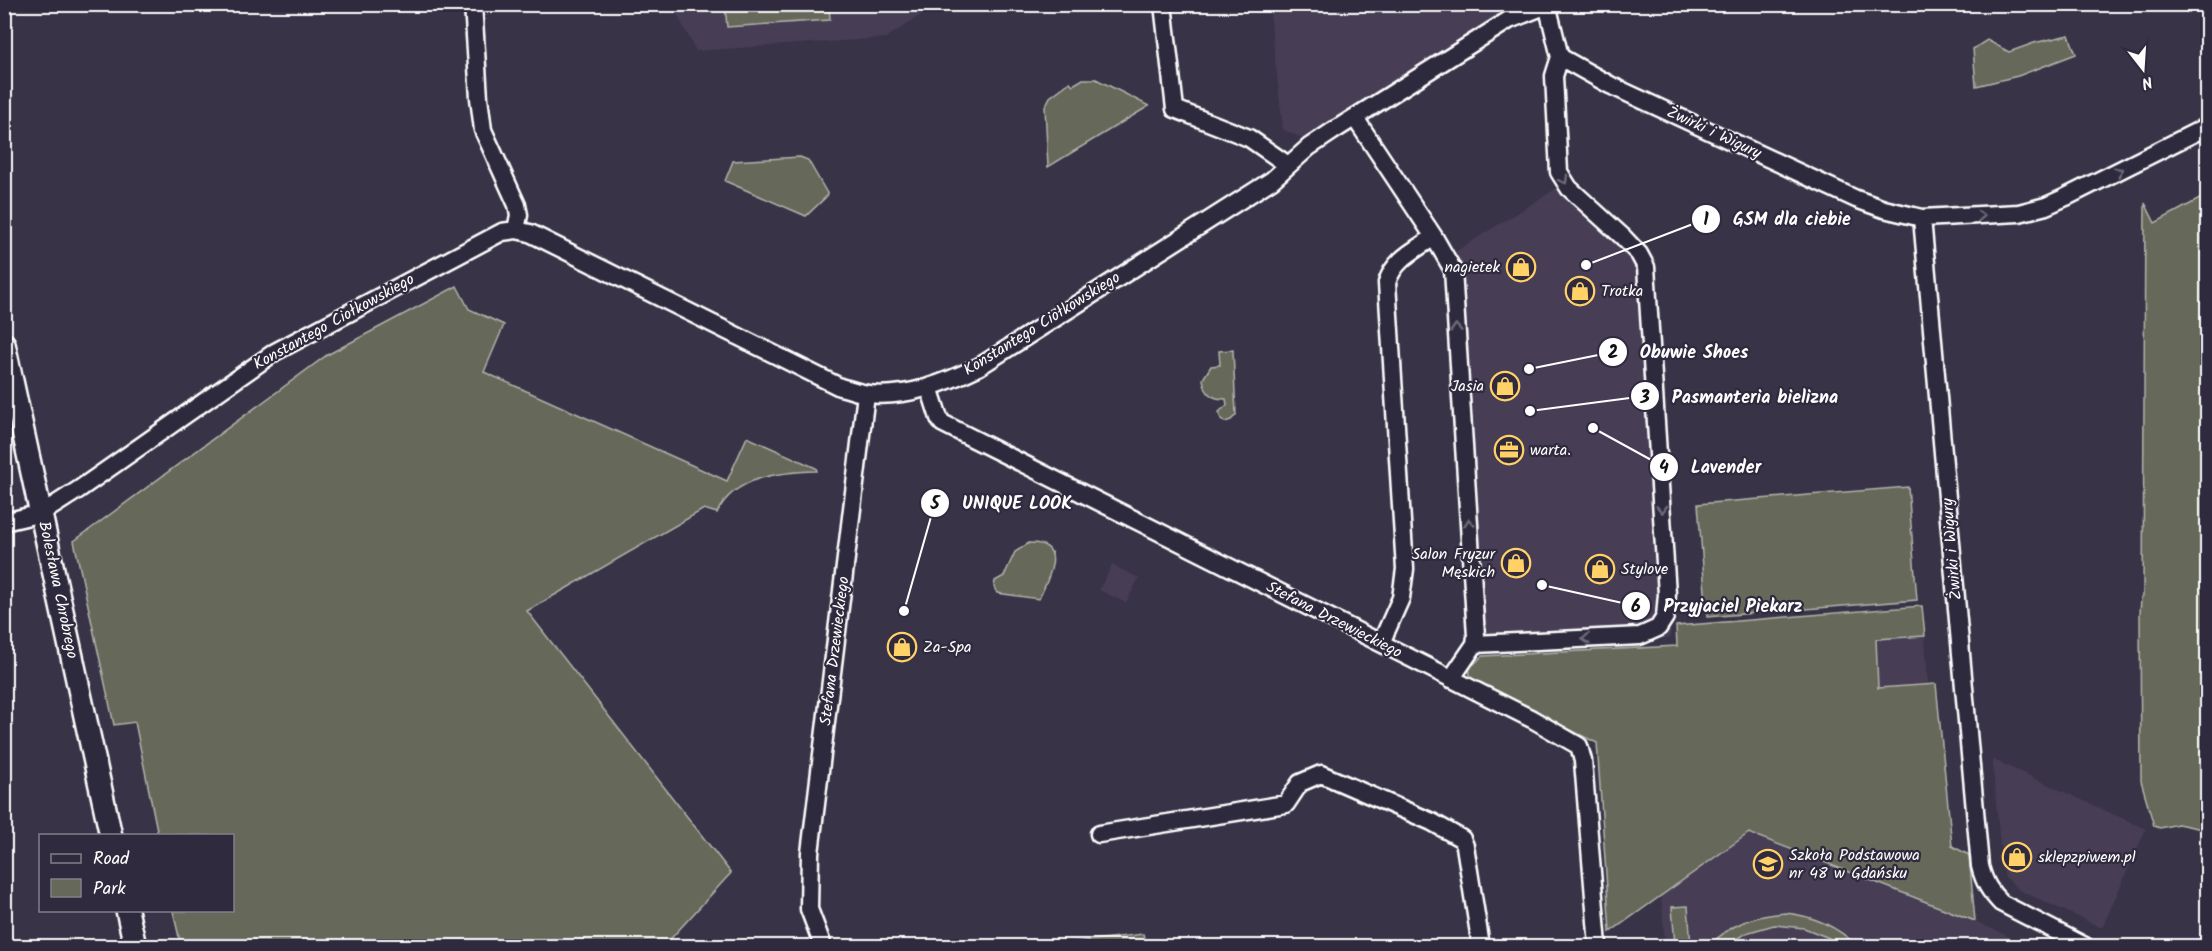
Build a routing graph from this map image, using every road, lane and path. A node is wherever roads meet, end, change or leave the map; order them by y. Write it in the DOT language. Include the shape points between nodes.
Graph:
graph roads {
  1 [pos="473,4"];
  2 [pos="1163,4"];
  3 [pos="1547,5"];
  4 [pos="1560,57"];
  5 [pos="1355,118"];
  6 [pos="2208,126"];
  7 [pos="1288,165"];
  8 [pos="1922,218"];
  9 [pos="516,230"];
  10 [pos="1434,237"];
  11 [pos="4,344"];
  12 [pos="929,387"];
  13 [pos="866,394"];
  14 [pos="42,513"];
  15 [pos="4,522"];
  16 [pos="1380,644"];
  17 [pos="1474,644"];
  18 [pos="1451,679"];
  19 [pos="111,834"];
  20 [pos="1099,834"];
  21 [pos="127,912"];
  22 [pos="135,946"];
  23 [pos="823,946"];
  24 [pos="1481,946"];
  25 [pos="1598,946"];
  26 [pos="2085,946"];
  1 -- 9 [label="street" via="483,130 517,206"];
  2 -- 7 [label="street" via="1174,109 1248,138"];
  3 -- 4 [label="street"];
  3 -- 5 [label="street, Konstantego Ciołkowskiego" via="1509,20"];
  4 -- 8 [label="street, Żwirki i Wigury" via="1610,85 1856,199"];
  4 -- 17 [label="street, one-way" via="1554,76 1559,172 1569,188 1639,254 1646,267 1667,594 1665,617 1658,628 1640,636"];
  5 -- 7 [label="street, Konstantego Ciołkowskiego"];
  5 -- 10 [label="street"];
  8 -- 6 [label="street, Żwirki i Wigury, one-way" via="2011,214 2046,206"];
  7 -- 12 [label="street, Konstantego Ciołkowskiego" via="1272,180 980,366"];
  8 -- 26 [label="street, Żwirki i Wigury" via="1980,866 1991,893 2001,903"];
  9 -- 13 [label="street, Konstantego Ciołkowskiego" via="530,233 840,387"];
  9 -- 14 [label="street, Konstantego Ciołkowskiego" via="502,232 275,352"];
  10 -- 16 [label="street" via="1396,263 1387,283 1405,569 1401,598"];
  17 -- 10 [label="street, one-way" via="1453,270"];
  11 -- 14 [label="street, Bolesława Chrobrego"];
  12 -- 13 [label="street, Konstantego Ciołkowskiego"];
  12 -- 16 [label="street, Stefana Drzewieckiego" via="942,423"];
  13 -- 23 [label="street, Stefana Drzewieckiego" via="810,853 809,909"];
  14 -- 15 [label="street, Konstantego Ciołkowskiego"];
  14 -- 19 [label="street, Bolesława Chrobrego"];
  16 -- 18 [label="street, Stefana Drzewieckiego"];
  17 -- 18 [label="street"];
  18 -- 25 [label="street, Stefana Drzewieckiego" via="1579,746"];
  20 -- 24 [label="street" via="1286,804 1300,783 1321,774 1462,839"];
  21 -- 22 [label="street"];
}
